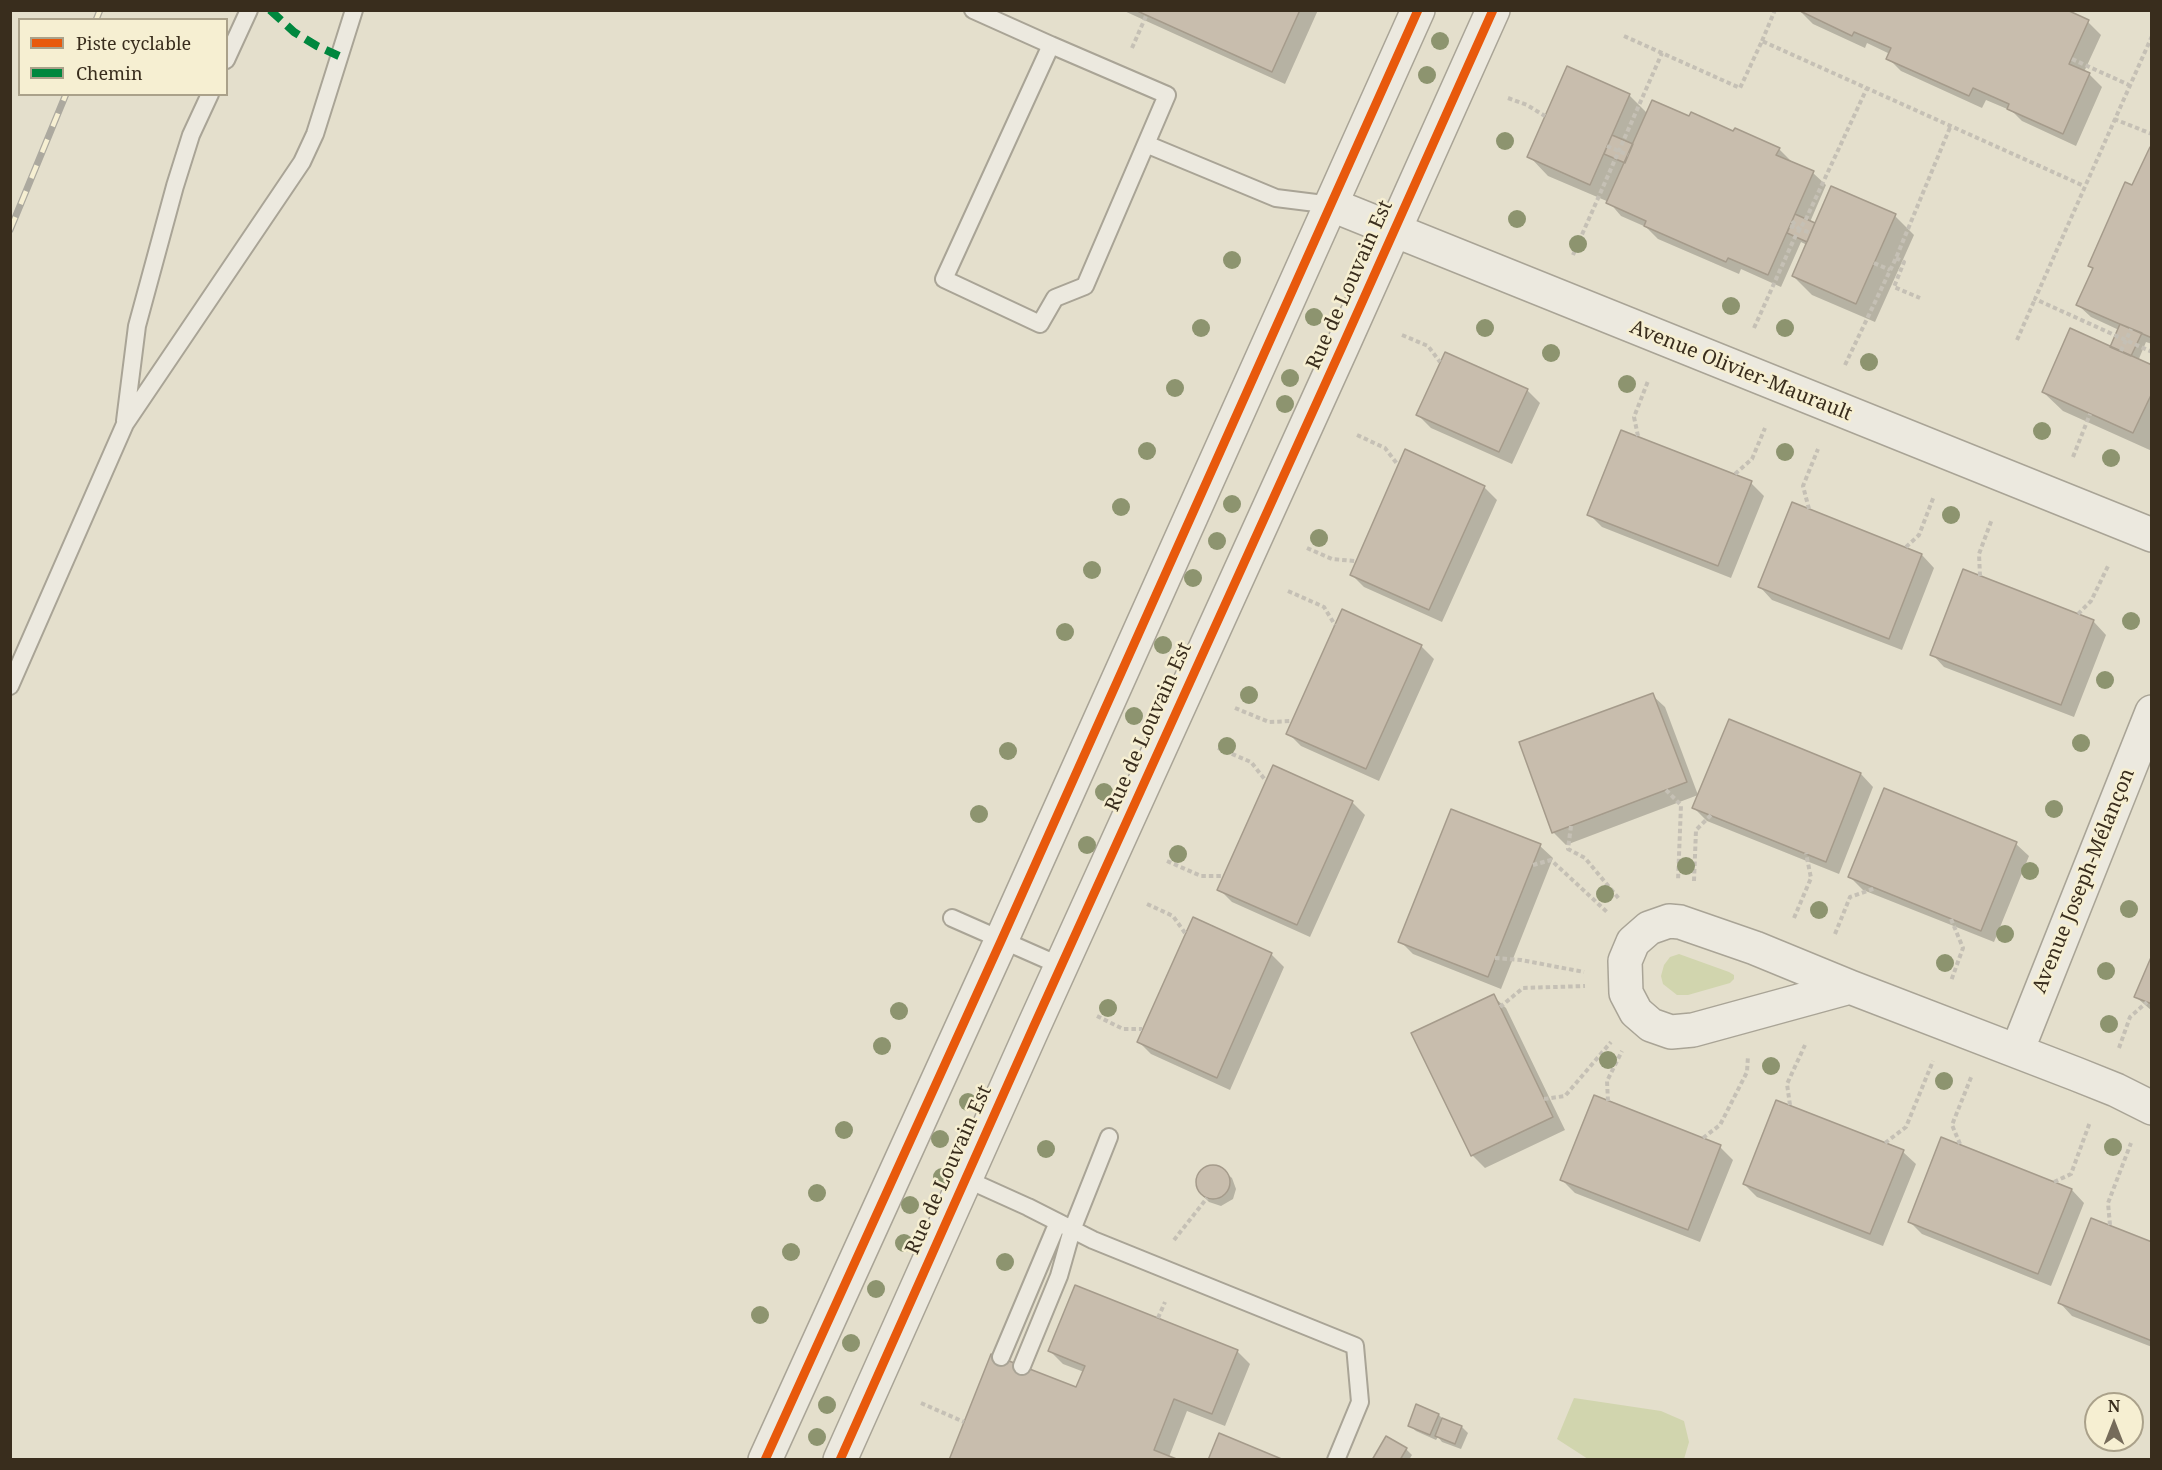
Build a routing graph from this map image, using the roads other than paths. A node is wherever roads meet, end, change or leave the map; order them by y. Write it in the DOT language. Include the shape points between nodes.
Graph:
graph roads {
  1 [pos="249,10"];
  2 [pos="354,10"];
  3 [pos="973,10"];
  4 [pos="1418,10"];
  5 [pos="1493,10"];
  6 [pos="1051,45"];
  7 [pos="228,56"];
  8 [pos="209,96"];
  9 [pos="1146,144"];
  10 [pos="1332,206"];
  11 [pos="1394,230"];
  12 [pos="125,424"];
  13 [pos="2151,535"];
  14 [pos="10,686"];
  15 [pos="2151,712"];
  16 [pos="952,918"];
  17 [pos="1001,941"];
  18 [pos="1061,966"];
  19 [pos="1850,987"];
  20 [pos="2017,1051"];
  21 [pos="2151,1108"];
  22 [pos="1109,1137"];
  23 [pos="966,1179"];
  24 [pos="1065,1226"];
  25 [pos="1001,1358"];
  26 [pos="1022,1366"];
  27 [pos="765,1460"];
  28 [pos="840,1460"];
  29 [pos="1336,1460"];
  1 -- 7 [label="lane"];
  2 -- 12 [label="lane" via="315,134 302,162"];
  3 -- 6 [label="lane"];
  4 -- 10 [label="street"];
  5 -- 11 [label="street, Rue de Louvain Est"];
  6 -- 9 [label="lane" via="1167,95"];
  6 -- 9 [label="lane" via="944,279 1040,324 1054,298 1085,286"];
  8 -- 12 [label="lane" via="178,176 137,326"];
  9 -- 10 [label="lane" via="1276,198"];
  10 -- 11 [label="street, Avenue Olivier-Maurault"];
  10 -- 17 [label="street"];
  11 -- 13 [label="street, Avenue Olivier-Maurault"];
  11 -- 18 [label="street, Rue de Louvain Est"];
  12 -- 14 [label="lane"];
  15 -- 20 [label="street, Avenue Joseph-Mélançon"];
  16 -- 17 [label="lane"];
  17 -- 18 [label="lane"];
  17 -- 27 [label="street"];
  18 -- 23 [label="street, Rue de Louvain Est"];
  19 -- 19 [label="street" via="1746,944 1680,922 1649,928 1633,942 1625,961 1626,993 1636,1012 1651,1025 1671,1032 1693,1030"];
  19 -- 20 [label="street"];
  20 -- 21 [label="street"];
  22 -- 24 [label="lane"];
  23 -- 24 [label="lane"];
  23 -- 28 [label="street, Rue de Louvain Est"];
  24 -- 25 [label="lane"];
  24 -- 26 [label="lane" via="1059,1276"];
  24 -- 29 [label="lane" via="1355,1346 1360,1402"];
}
